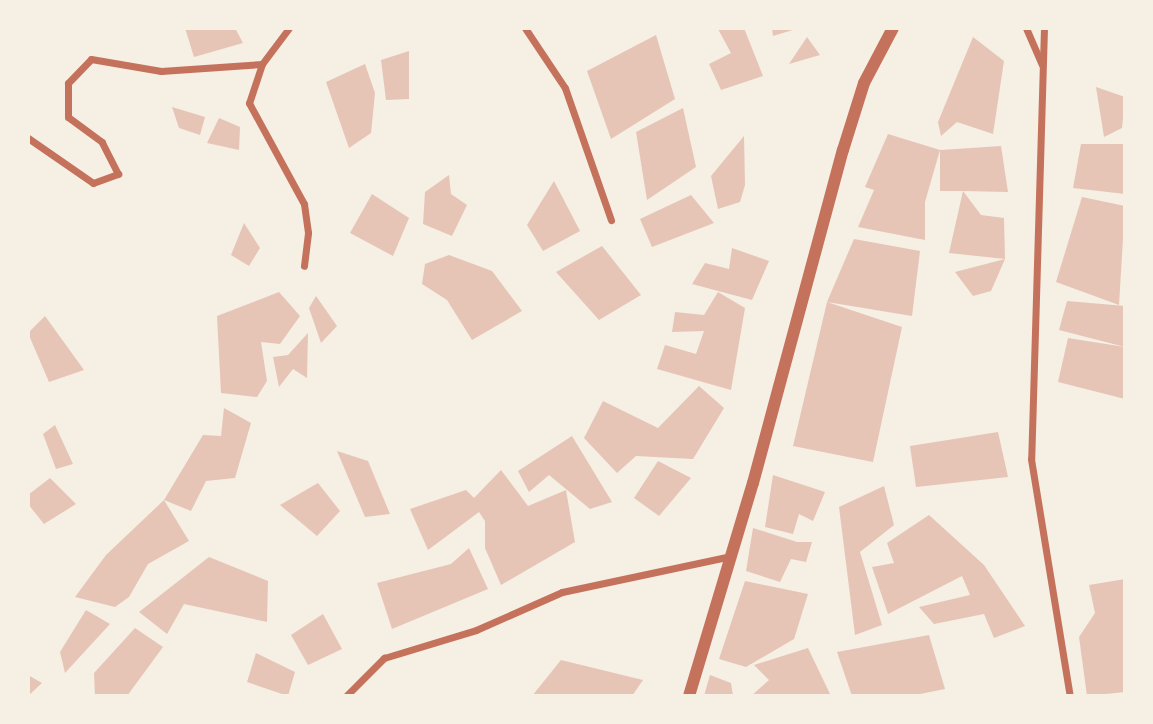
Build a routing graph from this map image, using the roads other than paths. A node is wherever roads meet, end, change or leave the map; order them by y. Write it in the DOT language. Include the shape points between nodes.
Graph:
graph roads {
  1 [pos="289,28"];
  2 [pos="525,28"];
  3 [pos="893,28"];
  4 [pos="1026,28"];
  5 [pos="1044,28"];
  6 [pos="262,64"];
  7 [pos="1045,72"];
  8 [pos="28,138"];
  9 [pos="611,220"];
  10 [pos="304,266"];
  11 [pos="731,556"];
  12 [pos="346,696"];
  13 [pos="689,696"];
  14 [pos="1070,696"];
  1 -- 6 [label="street"];
  2 -- 9 [label="street" via="565,88"];
  3 -- 11 [label="street" via="864,83 843,150"];
  4 -- 7 [label="street"];
  5 -- 7 [label="street"];
  6 -- 8 [label="street" via="161,71 91,59 68,83 68,117 102,142 118,174 93,183"];
  6 -- 10 [label="street" via="248,103 304,204 309,233"];
  7 -- 14 [label="street" via="1035,197 1031,459"];
  11 -- 12 [label="street" via="562,592 476,630 384,658"];
  11 -- 13 [label="street"];
}
